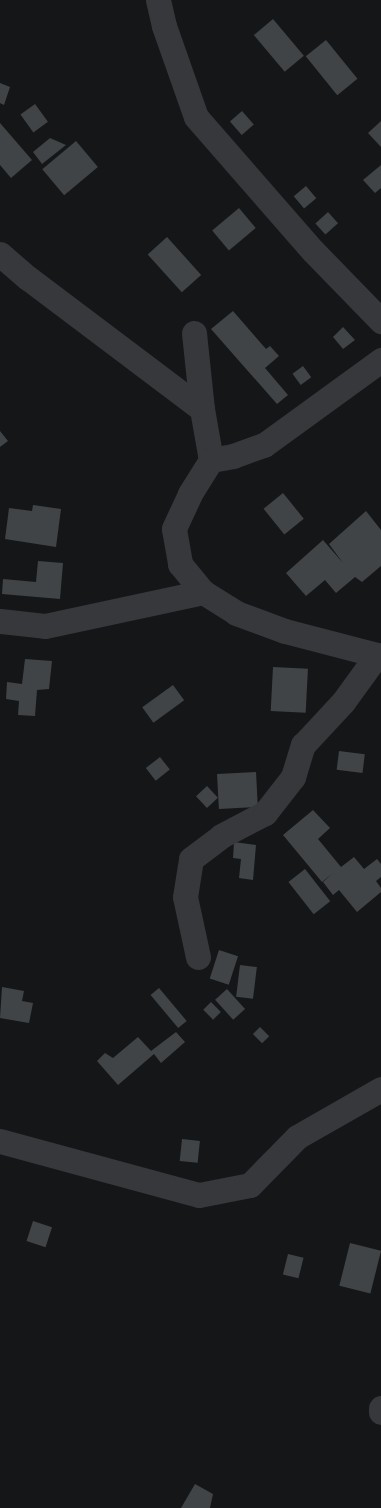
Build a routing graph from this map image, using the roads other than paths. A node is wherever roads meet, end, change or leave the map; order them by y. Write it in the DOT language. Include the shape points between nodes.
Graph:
graph roads {
  1 [pos="158,0"];
  2 [pos="0,254"];
  3 [pos="381,321"];
  4 [pos="194,333"];
  5 [pos="381,360"];
  6 [pos="202,409"];
  7 [pos="211,460"];
  8 [pos="203,592"];
  9 [pos="0,621"];
  10 [pos="379,655"];
  11 [pos="198,957"];
  12 [pos="381,1089"];
  13 [pos="0,1142"];
  14 [pos="381,1408"];
  15 [pos="381,1412"];
  1 -- 3 [label="street" via="196,117 313,251"];
  2 -- 6 [label="street"];
  4 -- 6 [label="street"];
  5 -- 7 [label="street" via="264,445"];
  6 -- 7 [label="street"];
  7 -- 8 [label="street" via="174,529 180,564"];
  8 -- 9 [label="street" via="45,626"];
  8 -- 10 [label="street" via="236,613 285,631"];
  10 -- 11 [label="street" via="343,702 303,745 293,777 265,813 221,836 191,860 185,897"];
  12 -- 13 [label="street" via="297,1137 250,1184 199,1195"];
  14 -- 15 [label="street"];
}
